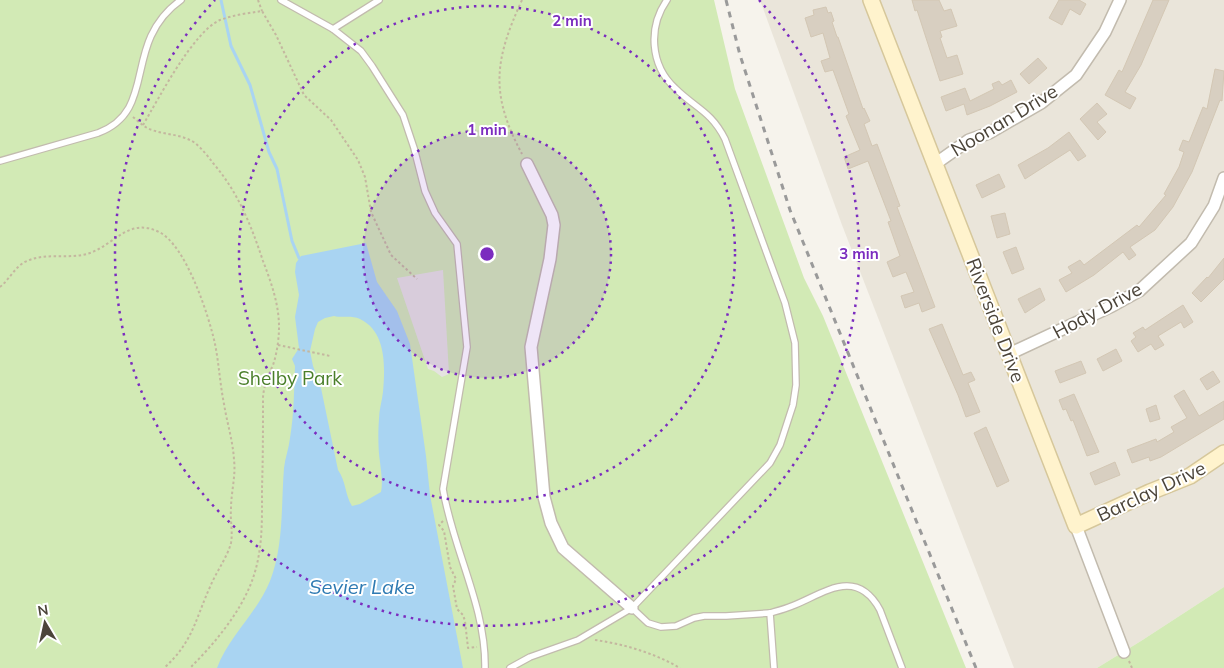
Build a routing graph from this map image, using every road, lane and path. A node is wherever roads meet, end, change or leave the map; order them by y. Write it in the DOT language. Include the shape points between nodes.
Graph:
graph roads {
  1 [pos="181,0"];
  2 [pos="258,0"];
  3 [pos="281,0"];
  4 [pos="378,0"];
  5 [pos="522,0"];
  6 [pos="667,0"];
  7 [pos="871,0"];
  8 [pos="1120,0"];
  9 [pos="262,11"];
  10 [pos="333,29"];
  11 [pos="127,113"];
  12 [pos="143,125"];
  13 [pos="0,161"];
  14 [pos="527,164"];
  15 [pos="935,164"];
  16 [pos="1224,178"];
  17 [pos="417,279"];
  18 [pos="0,286"];
  19 [pos="278,345"];
  20 [pos="1010,354"];
  21 [pos="330,356"];
  22 [pos="1224,454"];
  23 [pos="439,525"];
  24 [pos="1076,526"];
  25 [pos="632,608"];
  26 [pos="770,613"];
  27 [pos="578,640"];
  28 [pos="485,646"];
  29 [pos="1124,652"];
  30 [pos="164,668"];
  31 [pos="190,668"];
  32 [pos="486,668"];
  33 [pos="510,668"];
  34 [pos="680,668"];
  35 [pos="774,668"];
  36 [pos="902,668"];
  1 -- 11 [label="lane" via="161,19 151,36 135,96"];
  2 -- 9 [label="path"];
  3 -- 10 [label="lane"];
  4 -- 10 [label="lane"];
  5 -- 14 [label="path" via="506,37 499,86 505,118"];
  6 -- 25 [label="lane" via="655,28 658,61 670,82 711,117 725,139 791,323 796,385 788,426 770,463"];
  7 -- 15 [label="street, Riverside Drive"];
  8 -- 15 [label="street, Noonan Drive" via="1105,32 1076,75 1041,102 990,133 969,140"];
  9 -- 12 [label="path" via="220,20 202,32"];
  9 -- 17 [label="path" via="304,95 331,120 358,160 365,177 371,212 391,255"];
  10 -- 28 [label="lane" via="362,51 393,98 409,130 425,191 435,213 457,244 468,347 443,489"];
  11 -- 12 [label="path"];
  11 -- 13 [label="lane" via="115,126 104,131"];
  12 -- 19 [label="path" via="150,130 182,136 195,144 236,194 273,289 278,314"];
  14 -- 25 [label="street" via="554,225 531,347 547,510 563,548"];
  15 -- 20 [label="street, Riverside Drive"];
  16 -- 20 [label="street, Hody Drive" via="1214,206 1191,243 1139,291"];
  18 -- 30 [label="path" via="29,260 91,253 121,234 138,228 157,231 168,239 179,250 193,278 215,345 234,457 231,540 191,636"];
  19 -- 21 [label="path"];
  19 -- 31 [label="path" via="263,397 261,541 254,577 218,638"];
  20 -- 24 [label="street, Riverside Drive"];
  22 -- 24 [label="street, Barclay Drive" via="1190,476"];
  23 -- 28 [label="path" via="444,531 450,567 456,579 453,586 457,609 463,615 468,648"];
  24 -- 29 [label="street, Riverside Drive"];
  25 -- 26 [label="lane" via="648,623 662,627 676,626 704,616"];
  25 -- 27 [label="lane"];
  26 -- 35 [label="lane"];
  26 -- 36 [label="lane" via="833,588 860,590 880,610"];
  27 -- 33 [label="lane" via="530,657"];
  27 -- 34 [label="path" via="629,647"];
  28 -- 32 [label="lane"];
}
